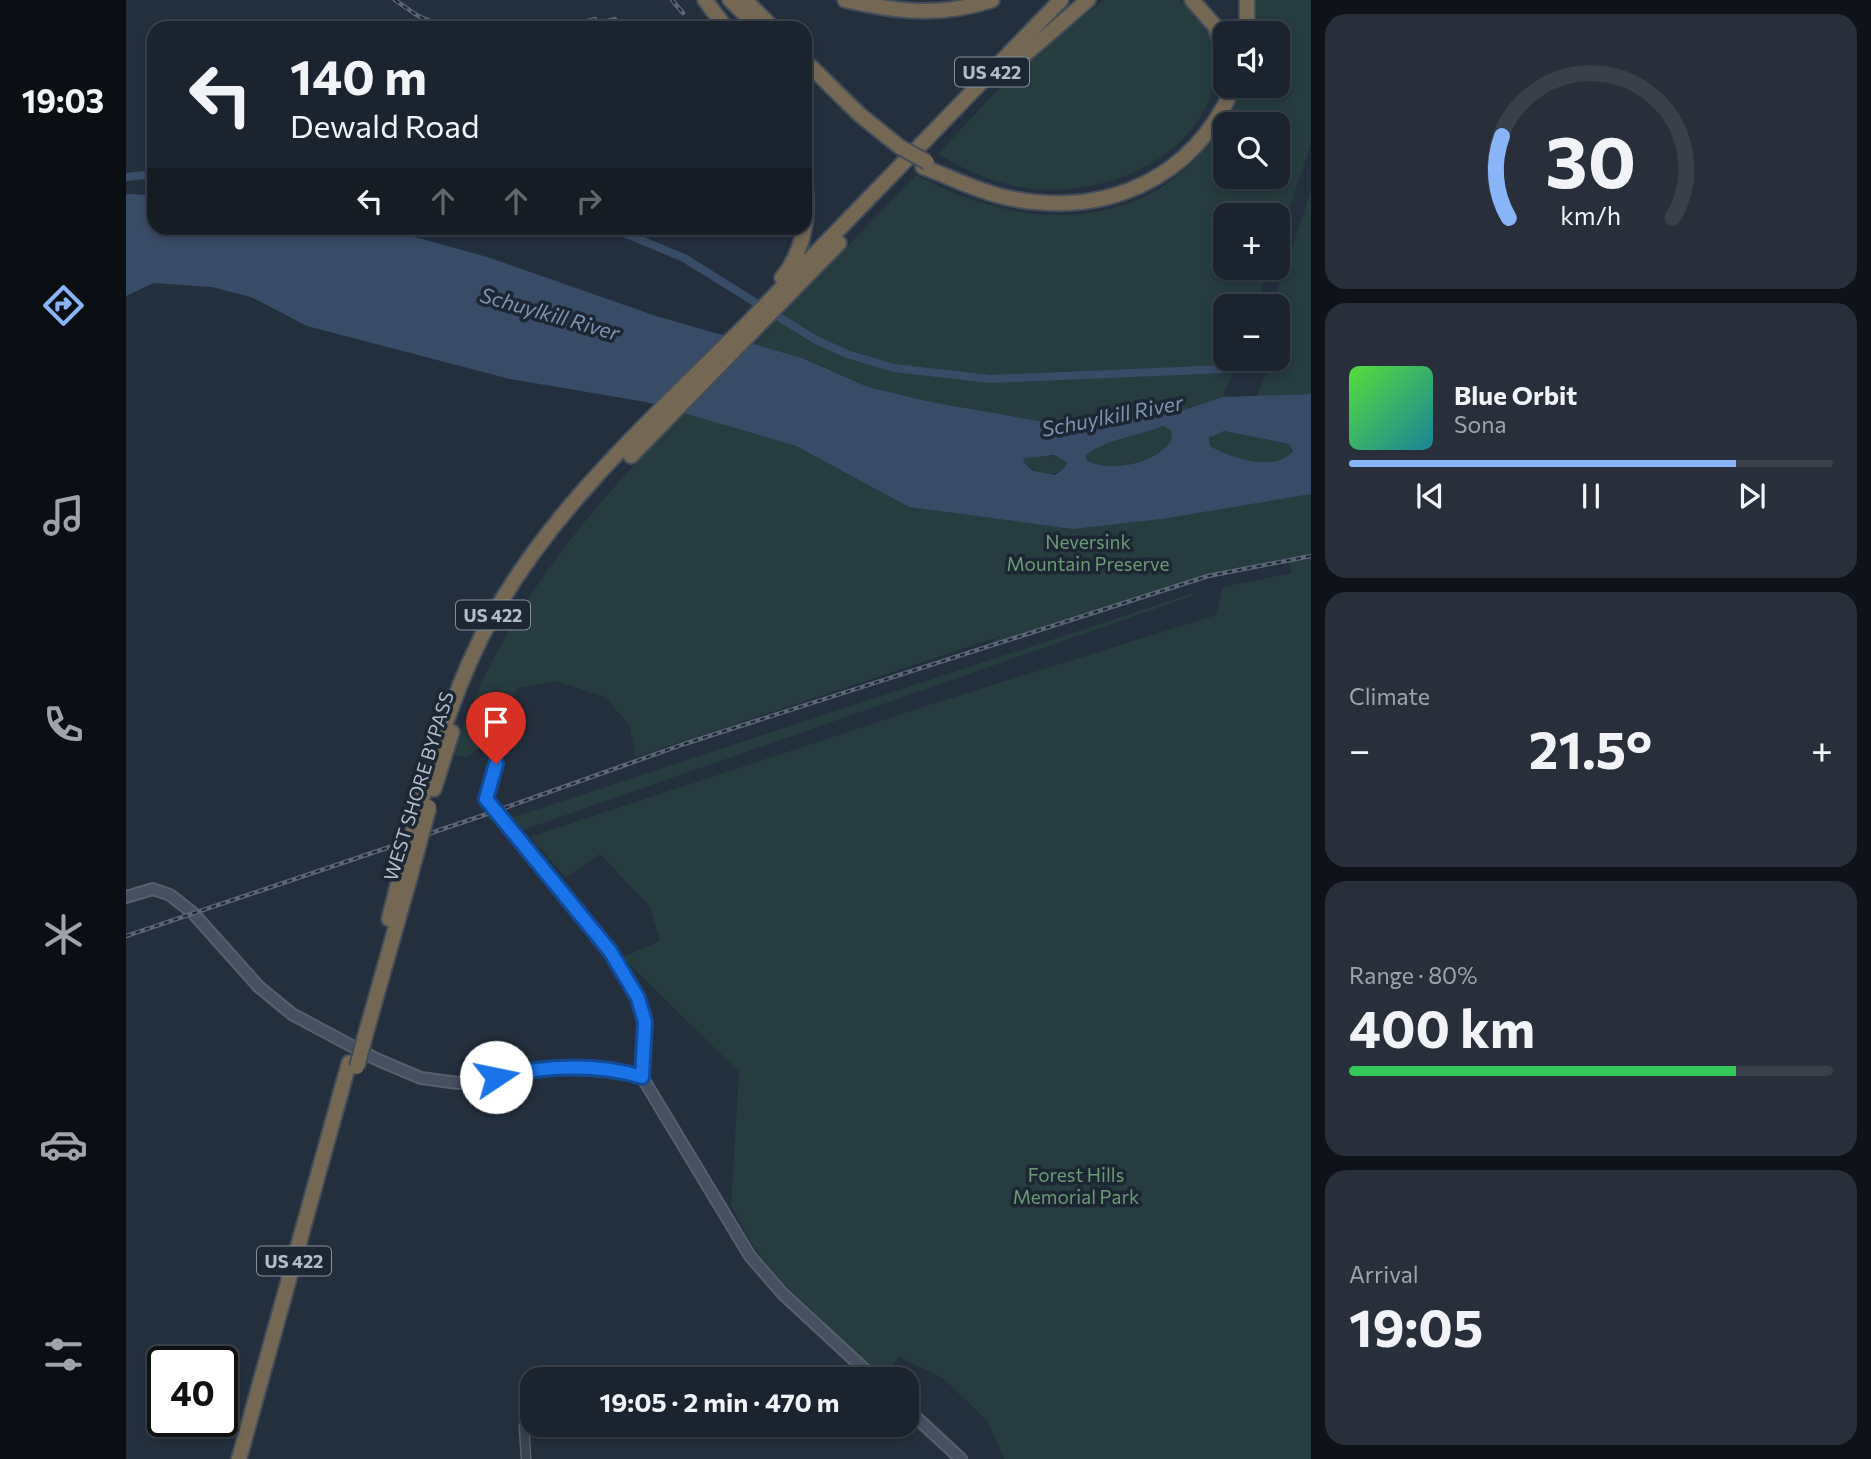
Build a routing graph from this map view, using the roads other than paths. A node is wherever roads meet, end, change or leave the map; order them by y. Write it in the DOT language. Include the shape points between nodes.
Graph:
graph roads {
  1 [pos="705,0"];
  2 [pos="730,0"];
  3 [pos="745,0"];
  4 [pos="845,0"];
  5 [pos="992,0"];
  6 [pos="1061,0"];
  7 [pos="1073,0"];
  8 [pos="1088,0"];
  9 [pos="1192,0"];
  10 [pos="1247,0"];
  11 [pos="721,21"];
  12 [pos="752,21"];
  13 [pos="766,21"];
  14 [pos="1247,21"];
  15 [pos="1213,24"];
  16 [pos="812,68"];
  17 [pos="999,77"];
  18 [pos="812,78"];
  19 [pos="1219,98"];
  20 [pos="1228,98"];
  21 [pos="901,150"];
  22 [pos="925,164"];
  23 [pos="802,235"];
  24 [pos="772,300"];
  25 [pos="628,452"];
  26 [pos="496,764"];
  27 [pos="126,897"];
  28 [pos="353,1065"];
  29 [pos="642,1077"];
  30 [pos="862,1367"];
  31 [pos="919,1420"];
  32 [pos="525,1437"];
  33 [pos="239,1459"];
  34 [pos="249,1459"];
  35 [pos="526,1459"];
  36 [pos="961,1459"];
  1 -- 11 [label="highway"];
  2 -- 12 [label="highway"];
  3 -- 13 [label="highway"];
  4 -- 5 [label="highway" via="896,11 935,13"];
  6 -- 24 [label="highway, WEST SHORE BYPASS / US 422"];
  7 -- 17 [label="highway, WEST SHORE BYPASS / US 422"];
  8 -- 17 [label="highway"];
  9 -- 15 [label="highway"];
  10 -- 14 [label="highway"];
  16 -- 21 [label="highway"];
  17 -- 24 [label="highway, WEST SHORE BYPASS / US 422"];
  18 -- 21 [label="highway"];
  19 -- 22 [label="highway" via="1212,116 1185,148 1151,174 1112,191 1069,198 1025,195"];
  20 -- 22 [label="highway" via="1218,119 1190,153 1154,180 1114,196 1070,204 1024,201 973,188"];
  21 -- 22 [label="highway, bridge"];
  23 -- 24 [label="highway"];
  24 -- 25 [label="highway, WEST SHORE BYPASS / US 422"];
  24 -- 25 [label="highway, WEST SHORE BYPASS / US 422"];
  25 -- 28 [label="highway, WEST SHORE BYPASS / US 422, bridge" via="564,528 509,607 464,698 424,809"];
  26 -- 29 [label="street" via="486,799 610,951 642,1006"];
  27 -- 29 [label="street" via="153,889 170,895 259,987 292,1014 421,1078 458,1083 558,1068"];
  28 -- 33 [label="highway, WEST SHORE BYPASS / US 422"];
  28 -- 34 [label="highway, WEST SHORE BYPASS / US 422"];
  29 -- 30 [label="street" via="750,1256 783,1294"];
  31 -- 36 [label="street"];
  32 -- 35 [label="street"];
}
